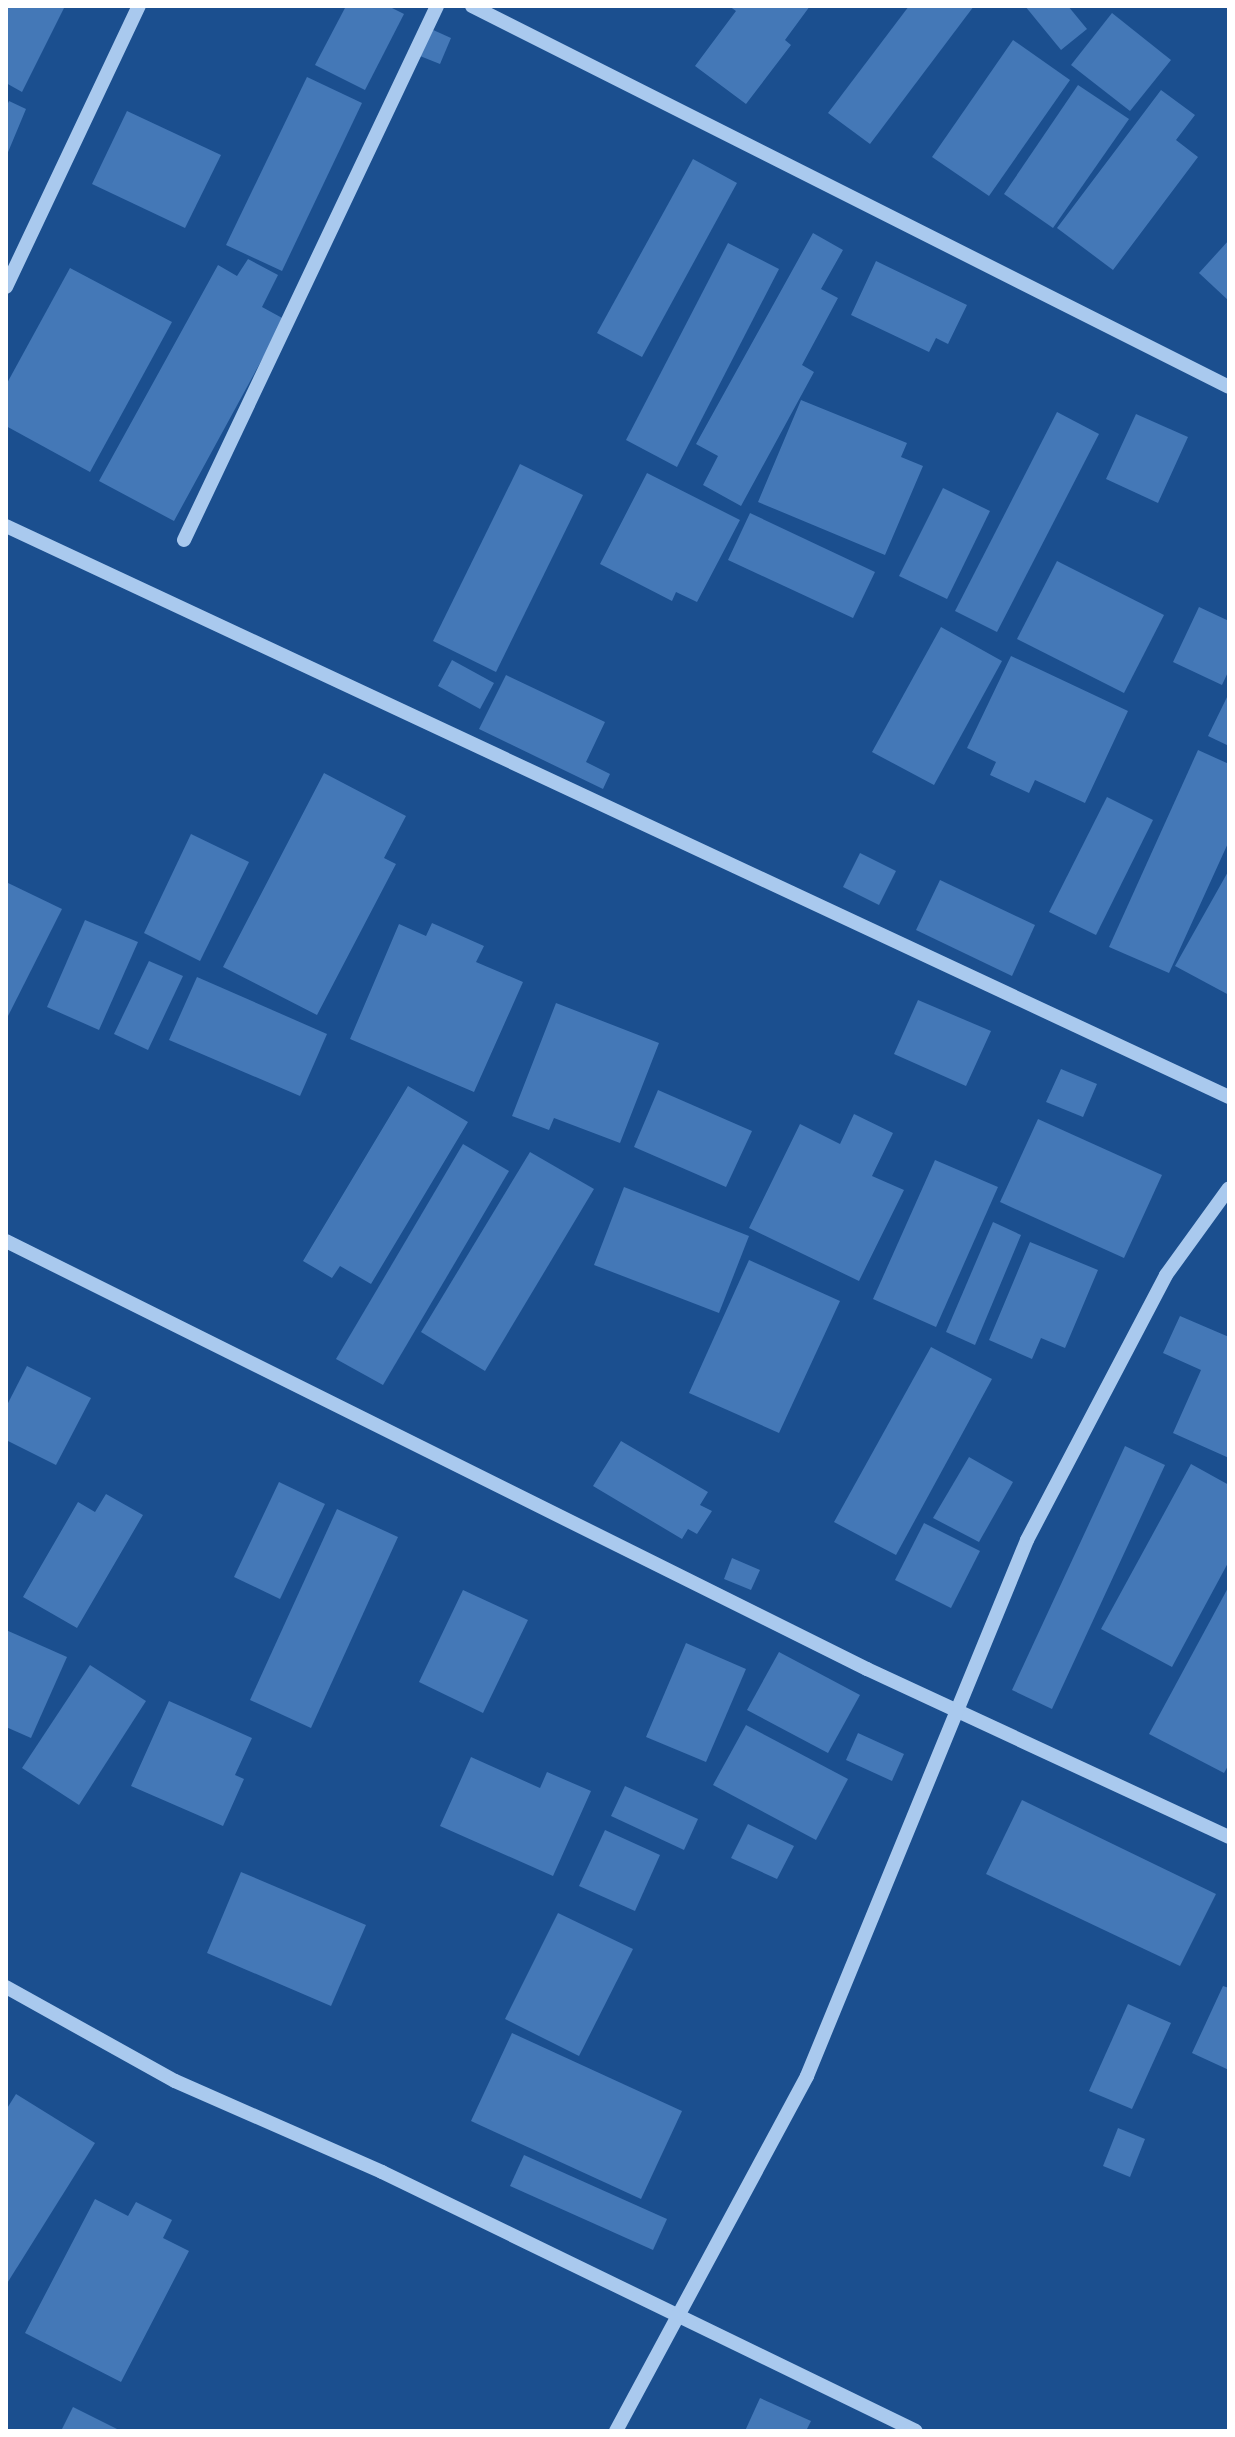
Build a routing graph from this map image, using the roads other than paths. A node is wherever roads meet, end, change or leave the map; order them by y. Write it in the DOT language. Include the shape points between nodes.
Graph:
graph roads {
  1 [pos="139,6"];
  2 [pos="437,6"];
  3 [pos="472,6"];
  4 [pos="6,287"];
  5 [pos="1229,387"];
  6 [pos="6,526"];
  7 [pos="184,540"];
  8 [pos="1229,1097"];
  9 [pos="1229,1188"];
  10 [pos="6,1241"];
  11 [pos="959,1708"];
  12 [pos="1229,1837"];
  13 [pos="6,1987"];
  14 [pos="674,2317"];
  15 [pos="616,2431"];
  16 [pos="916,2431"];
  1 -- 4 [label="street"];
  2 -- 7 [label="street"];
  3 -- 5 [label="street"];
  6 -- 8 [label="street"];
  9 -- 11 [label="street" via="1166,1275 1113,1368 1027,1540"];
  10 -- 11 [label="street" via="867,1669"];
  11 -- 12 [label="street"];
  11 -- 14 [label="street" via="921,1788 807,2076"];
  13 -- 14 [label="street" via="175,2081 382,2172"];
  14 -- 15 [label="street"];
  14 -- 16 [label="street"];
}
